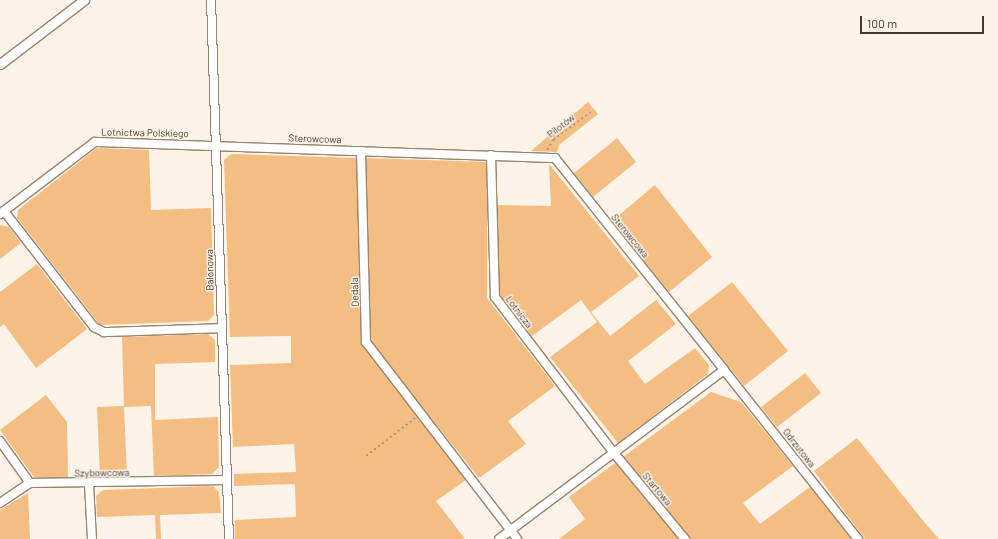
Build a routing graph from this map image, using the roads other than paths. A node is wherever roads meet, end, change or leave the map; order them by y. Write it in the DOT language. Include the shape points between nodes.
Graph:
graph roads {
  1 [pos="84,0"];
  2 [pos="211,0"];
  3 [pos="0,64"];
  4 [pos="217,145"];
  5 [pos="361,151"];
  6 [pos="491,155"];
  7 [pos="2,212"];
  8 [pos="222,328"];
  9 [pos="724,370"];
  10 [pos="0,440"];
  11 [pos="614,453"];
  12 [pos="227,480"];
  13 [pos="30,483"];
  14 [pos="89,484"];
  15 [pos="0,503"];
  16 [pos="511,530"];
  17 [pos="92,539"];
  18 [pos="229,539"];
  19 [pos="499,539"];
  20 [pos="517,539"];
  21 [pos="685,539"];
  22 [pos="858,539"];
  1 -- 3 [label="street"];
  2 -- 4 [label="street, Balonowa"];
  4 -- 5 [label="street, Sterowcowa"];
  4 -- 7 [label="street, Lotnictwa Polskiego" via="94,142"];
  4 -- 8 [label="street, Balonowa"];
  5 -- 6 [label="street, Sterowcowa"];
  5 -- 16 [label="street, Dedala" via="366,342"];
  6 -- 9 [label="street, Sterowcowa" via="544,155 554,158"];
  6 -- 11 [label="street, Lotnicza" via="495,297"];
  7 -- 8 [label="street" via="94,327 104,332"];
  8 -- 12 [label="street, Balonowa"];
  9 -- 11 [label="street"];
  9 -- 22 [label="street, Odrzutowa"];
  10 -- 13 [label="street"];
  11 -- 16 [label="street"];
  11 -- 21 [label="street, Startowa"];
  12 -- 14 [label="street, Szybowcowa"];
  12 -- 18 [label="street, Balonowa"];
  13 -- 14 [label="street, Szybowcowa"];
  13 -- 15 [label="street"];
  14 -- 17 [label="street"];
  16 -- 19 [label="street"];
  16 -- 20 [label="street, Dedala"];
}
